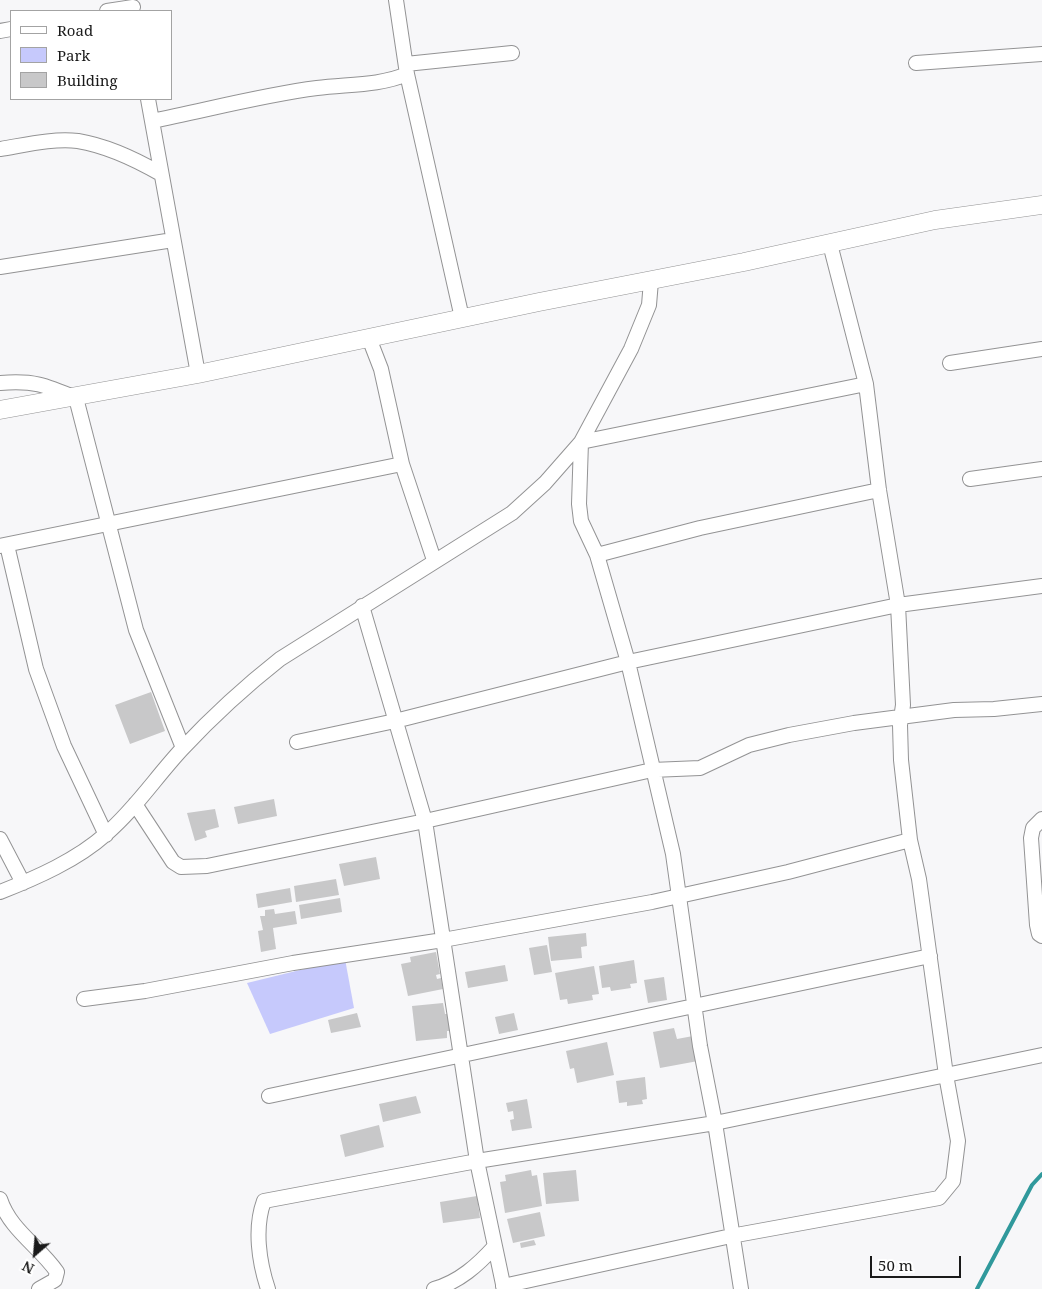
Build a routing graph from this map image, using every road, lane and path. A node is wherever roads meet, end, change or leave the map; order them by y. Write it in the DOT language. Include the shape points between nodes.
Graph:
graph roads {
  1 [pos="396,0"];
  2 [pos="135,6"];
  3 [pos="113,10"];
  4 [pos="512,53"];
  5 [pos="1042,54"];
  6 [pos="916,63"];
  7 [pos="407,69"];
  8 [pos="148,100"];
  9 [pos="152,122"];
  10 [pos="0,149"];
  11 [pos="161,174"];
  12 [pos="1042,205"];
  13 [pos="173,240"];
  14 [pos="830,244"];
  15 [pos="0,267"];
  16 [pos="650,281"];
  17 [pos="462,318"];
  18 [pos="369,338"];
  19 [pos="1042,349"];
  20 [pos="950,363"];
  21 [pos="198,374"];
  22 [pos="0,383"];
  23 [pos="866,384"];
  24 [pos="76,398"];
  25 [pos="0,410"];
  26 [pos="581,442"];
  27 [pos="402,464"];
  28 [pos="1042,469"];
  29 [pos="970,479"];
  30 [pos="879,490"];
  31 [pos="108,524"];
  32 [pos="4,546"];
  33 [pos="597,555"];
  34 [pos="434,560"];
  35 [pos="1042,586"];
  36 [pos="898,605"];
  37 [pos="362,606"];
  38 [pos="628,662"];
  39 [pos="1042,704"];
  40 [pos="901,718"];
  41 [pos="395,721"];
  42 [pos="297,742"];
  43 [pos="183,748"];
  44 [pos="652,770"];
  45 [pos="135,804"];
  46 [pos="1042,819"];
  47 [pos="424,821"];
  48 [pos="106,835"];
  49 [pos="0,839"];
  50 [pos="910,840"];
  51 [pos="22,883"];
  52 [pos="0,892"];
  53 [pos="680,895"];
  54 [pos="1042,936"];
  55 [pos="443,940"];
  56 [pos="930,956"];
  57 [pos="84,999"];
  58 [pos="694,1007"];
  59 [pos="461,1054"];
  60 [pos="1042,1055"];
  61 [pos="946,1075"];
  62 [pos="269,1096"];
  63 [pos="715,1123"];
  64 [pos="477,1161"];
  65 [pos="0,1198"];
  66 [pos="731,1236"];
  67 [pos="495,1246"];
  68 [pos="503,1288"];
  69 [pos="39,1289"];
  70 [pos="268,1289"];
  71 [pos="434,1289"];
  72 [pos="741,1289"];
  1 -- 7 [label="street"];
  2 -- 3 [label="street"];
  4 -- 7 [label="street"];
  5 -- 6 [label="street"];
  7 -- 9 [label="street" via="397,78 316,88"];
  7 -- 17 [label="street"];
  8 -- 9 [label="street"];
  9 -- 11 [label="street"];
  10 -- 11 [label="street" via="51,141 77,141 115,151"];
  11 -- 13 [label="street"];
  12 -- 14 [label="street" via="936,220"];
  13 -- 15 [label="street"];
  13 -- 21 [label="street"];
  14 -- 16 [label="street"];
  14 -- 23 [label="street"];
  16 -- 17 [label="street"];
  16 -- 26 [label="street" via="649,305 631,349"];
  17 -- 18 [label="street"];
  18 -- 21 [label="street"];
  18 -- 27 [label="street" via="381,369"];
  19 -- 20 [label="street"];
  21 -- 24 [label="street"];
  22 -- 24 [label="street" via="23,381 41,384"];
  23 -- 26 [label="street"];
  23 -- 30 [label="street"];
  24 -- 25 [label="street"];
  24 -- 31 [label="street"];
  26 -- 33 [label="street" via="581,520"];
  26 -- 34 [label="street" via="545,484 512,513"];
  27 -- 31 [label="street"];
  27 -- 34 [label="street"];
  28 -- 29 [label="street"];
  30 -- 33 [label="street" via="700,528"];
  30 -- 36 [label="street"];
  31 -- 32 [label="street"];
  31 -- 43 [label="street" via="136,630"];
  32 -- 48 [label="street" via="36,669 64,746"];
  33 -- 38 [label="street"];
  34 -- 37 [label="street"];
  35 -- 36 [label="street"];
  36 -- 38 [label="street"];
  36 -- 40 [label="street"];
  37 -- 41 [label="street"];
  37 -- 43 [label="street" via="264,672"];
  38 -- 41 [label="street"];
  38 -- 44 [label="street"];
  39 -- 40 [label="street" via="954,710"];
  40 -- 44 [label="street" via="757,743 700,768"];
  40 -- 50 [label="street" via="901,760"];
  41 -- 42 [label="street"];
  41 -- 47 [label="street"];
  43 -- 45 [label="street"];
  44 -- 47 [label="street"];
  44 -- 53 [label="street"];
  45 -- 47 [label="street" via="164,850 181,867 208,866"];
  45 -- 48 [label="street"];
  46 -- 54 [label="street" via="1033,828 1031,838 1037,925"];
  47 -- 55 [label="street"];
  48 -- 51 [label="street" via="78,854"];
  49 -- 51 [label="street"];
  50 -- 53 [label="street" via="788,872"];
  50 -- 56 [label="street"];
  51 -- 52 [label="street"];
  53 -- 55 [label="street"];
  53 -- 58 [label="street"];
  55 -- 57 [label="street"];
  55 -- 59 [label="street"];
  56 -- 58 [label="street"];
  56 -- 61 [label="street"];
  58 -- 59 [label="street"];
  58 -- 63 [label="street"];
  59 -- 62 [label="street"];
  59 -- 64 [label="street"];
  60 -- 61 [label="street"];
  61 -- 63 [label="street"];
  61 -- 66 [label="street" via="958,1141 957,1164 953,1181 940,1198"];
  63 -- 64 [label="street"];
  63 -- 66 [label="street"];
  64 -- 67 [label="street"];
  64 -- 70 [label="street" via="264,1201 258,1224 262,1272"];
  65 -- 69 [label="street" via="14,1227 57,1272 55,1280"];
  66 -- 68 [label="street"];
  66 -- 72 [label="street"];
  67 -- 68 [label="street"];
  67 -- 71 [label="street" via="475,1268"];
}
